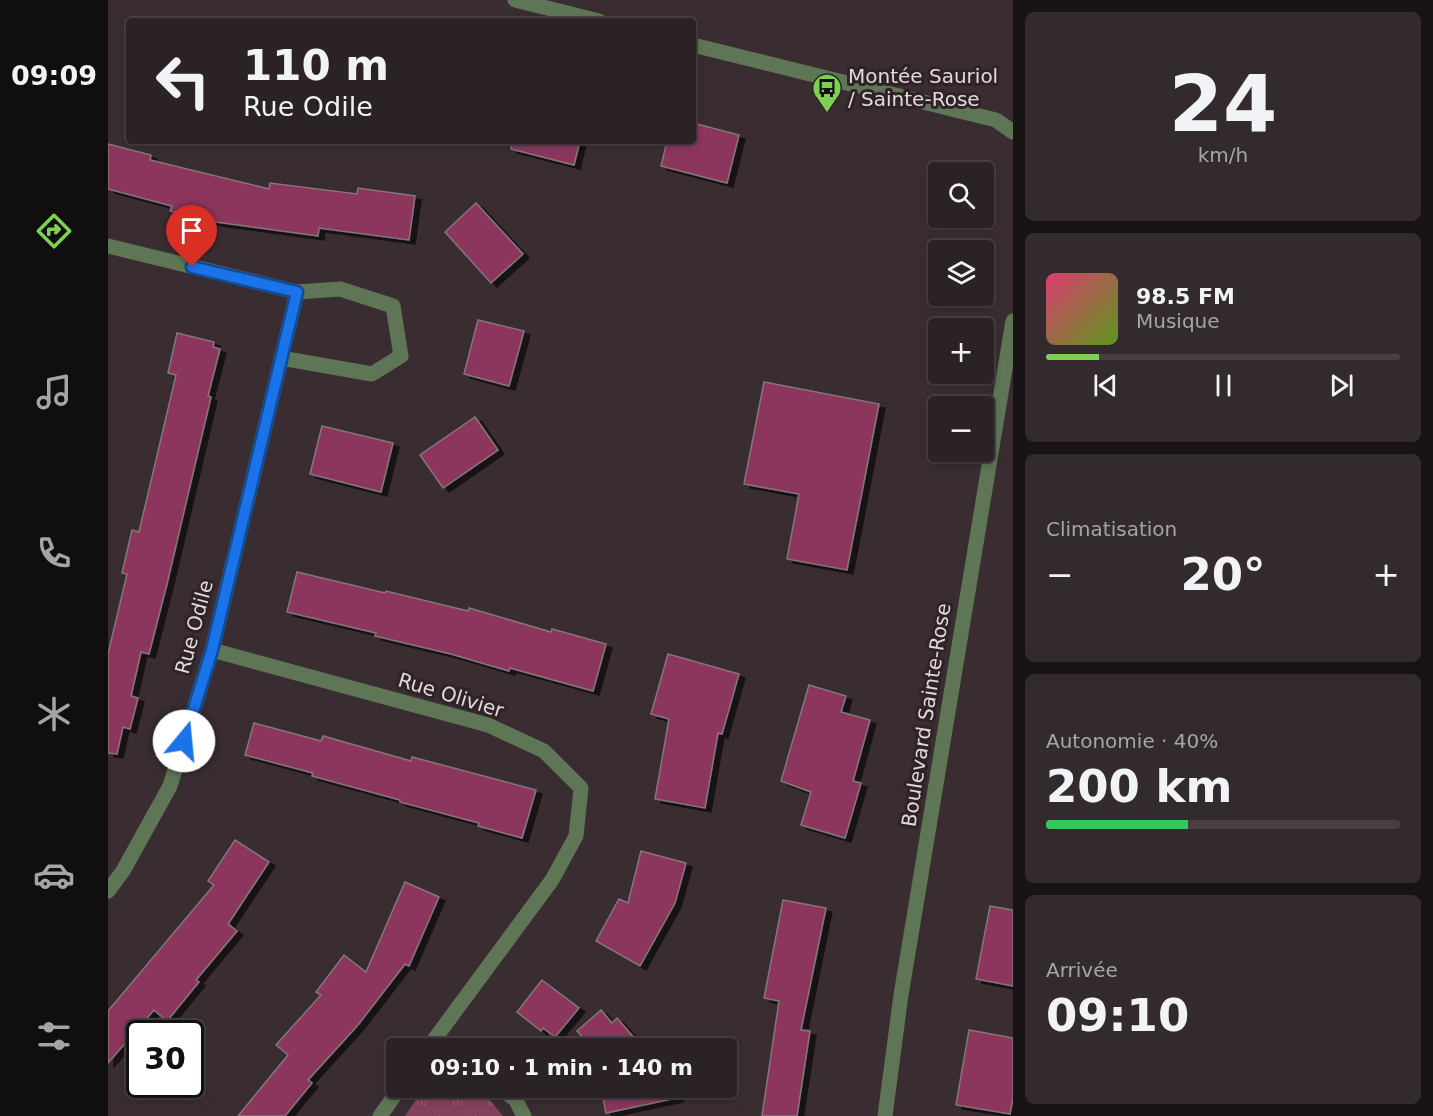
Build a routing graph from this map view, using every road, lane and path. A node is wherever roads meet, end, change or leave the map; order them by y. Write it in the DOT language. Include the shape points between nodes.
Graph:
graph roads {
  1 [pos="515,0"];
  2 [pos="587,18"];
  3 [pos="696,46"];
  4 [pos="1013,132"];
  5 [pos="108,246"];
  6 [pos="297,292"];
  7 [pos="1013,321"];
  8 [pos="281,357"];
  9 [pos="212,650"];
  10 [pos="108,891"];
  11 [pos="439,1038"];
  12 [pos="393,1098"];
  13 [pos="513,1098"];
  14 [pos="380,1116"];
  15 [pos="524,1116"];
  16 [pos="885,1116"];
  1 -- 2 [label="street"];
  3 -- 4 [label="street" via="996,120"];
  5 -- 6 [label="street"];
  6 -- 8 [label="street, Rue Odile"];
  6 -- 8 [label="street" via="340,289 393,306 401,356 372,374"];
  7 -- 16 [label="street, Boulevard Sainte-Rose" via="901,995"];
  8 -- 9 [label="street, Rue Odile"];
  9 -- 10 [label="street, Rue Odile" via="170,786"];
  9 -- 11 [label="street, Rue Olivier" via="488,725 544,751 580,788 576,836 552,880"];
  12 -- 14 [label="street"];
  13 -- 15 [label="street"];
}
